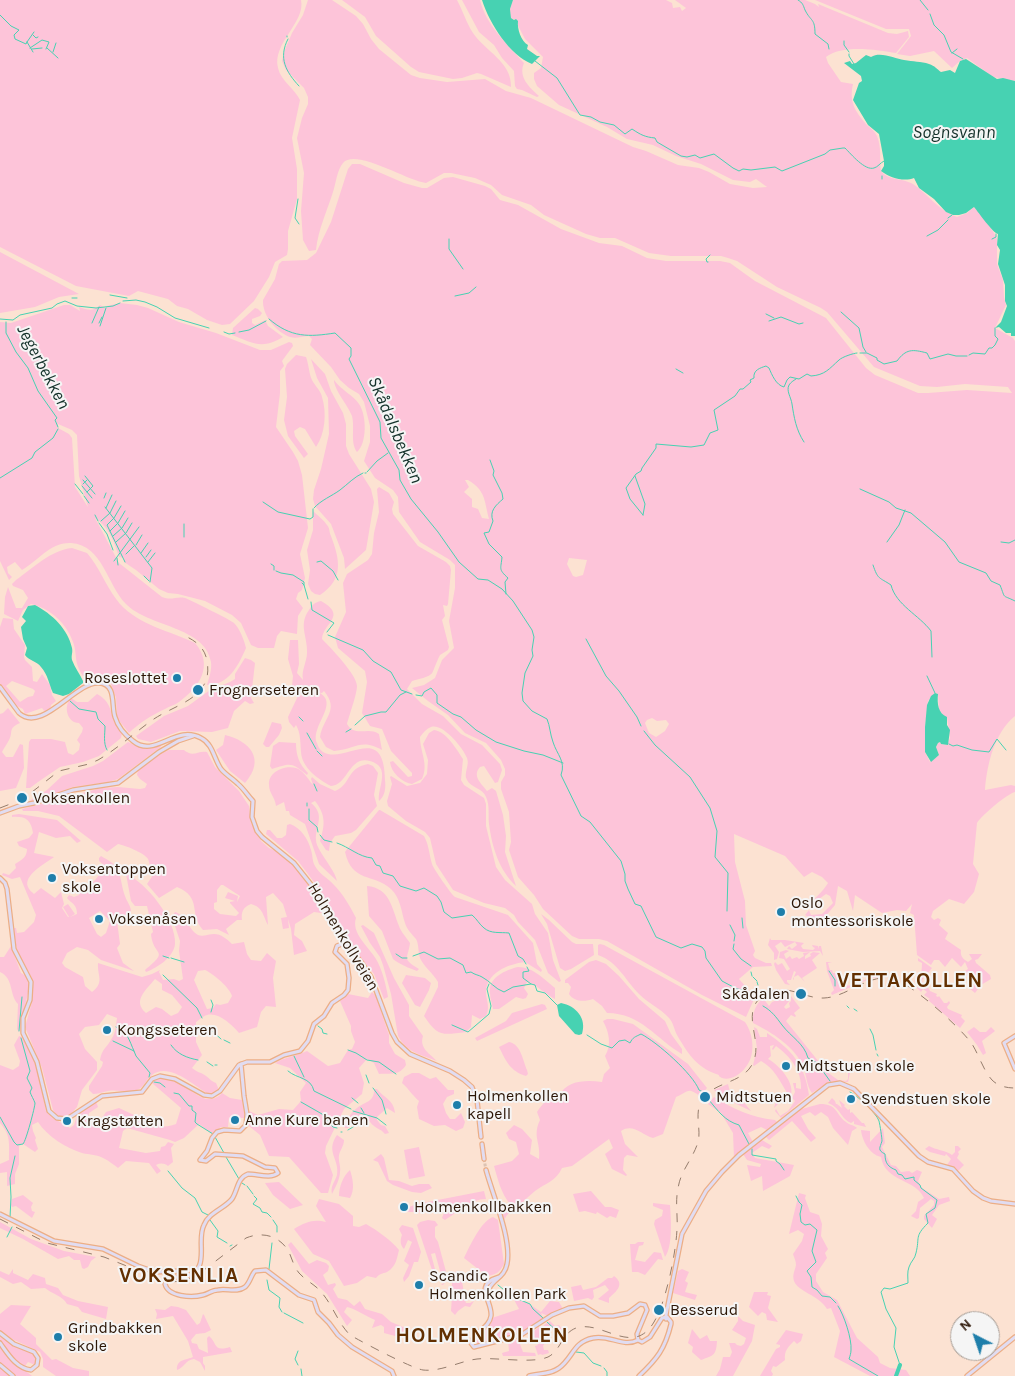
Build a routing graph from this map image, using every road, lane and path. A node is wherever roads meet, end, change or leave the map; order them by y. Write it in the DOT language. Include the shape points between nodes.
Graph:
graph roads {
  1 [pos="0,687"];
  2 [pos="195,735"];
  3 [pos="0,812"];
  4 [pos="0,878"];
  5 [pos="344,943"];
  6 [pos="1015,1036"];
  7 [pos="241,1064"];
  8 [pos="1015,1069"];
  9 [pos="481,1138"];
  10 [pos="482,1144"];
  11 [pos="484,1159"];
  12 [pos="486,1170"];
  13 [pos="1015,1204"];
  14 [pos="0,1214"];
  15 [pos="184,1277"];
  16 [pos="667,1318"];
  17 [pos="0,1333"];
  18 [pos="1015,1337"];
  19 [pos="638,1340"];
  20 [pos="0,1343"];
  21 [pos="0,1365"];
  22 [pos="13,1376"];
  23 [pos="394,1376"];
  24 [pos="529,1376"];
  25 [pos="638,1376"];
  26 [pos="967,1376"];
  1 -- 2 [label="street" via="17,712 34,717 45,714 84,687 100,683 111,691 118,725 139,745 151,746 182,734"];
  2 -- 3 [label="street" via="159,752 118,783 76,788"];
  2 -- 5 [label="street, Holmenkollveien" via="207,743 222,770 253,801 253,820 257,831 308,878"];
  4 -- 7 [label="street" via="7,889 16,954 31,982 23,1035 36,1059 49,1109 54,1116 69,1118 104,1095 140,1093 158,1076 175,1079 212,1096 219,1093"];
  5 -- 7 [label="street" via="335,951 345,960 348,990 314,1024 303,1048 270,1062"];
  5 -- 9 [label="street, Holmenkollveien" via="369,973 399,1045 410,1054 459,1076 472,1087 478,1103"];
  6 -- 8 [label="street" via="1004,1043"];
  7 -- 15 [label="street" via="246,1125 240,1131 217,1132 200,1160 206,1161 215,1154 242,1156 275,1168 278,1173 274,1176 248,1174 242,1178 232,1199 205,1222 199,1266"];
  10 -- 11 [label="street"];
  12 -- 19 [label="street" via="501,1214 508,1253 506,1269 487,1285 485,1294 490,1318 471,1339 471,1344 474,1347 521,1335 569,1308 586,1307 605,1316 624,1314 640,1304 647,1310 637,1334"];
  13 -- 16 [label="street" via="983,1198 953,1169 922,1159 858,1092 845,1084 825,1086 734,1160 700,1201 682,1234"];
  14 -- 15 [label="street" via="51,1240 98,1248 146,1269 164,1273 179,1271"];
  15 -- 23 [label="street" via="169,1276 165,1287 175,1294 191,1296 218,1290 239,1290 246,1286 255,1271 266,1270 299,1295 314,1300 318,1312 338,1335 392,1371"];
  16 -- 19 [label="street" via="647,1340"];
  16 -- 25 [label="street" via="671,1324 660,1354"];
  17 -- 20 [label="street" via="36,1354 36,1367 29,1370 20,1366"];
  18 -- 26 [label="street"];
  19 -- 24 [label="street" via="629,1343 604,1337 590,1338 576,1347 558,1369"];
  21 -- 22 [label="street"];
}
